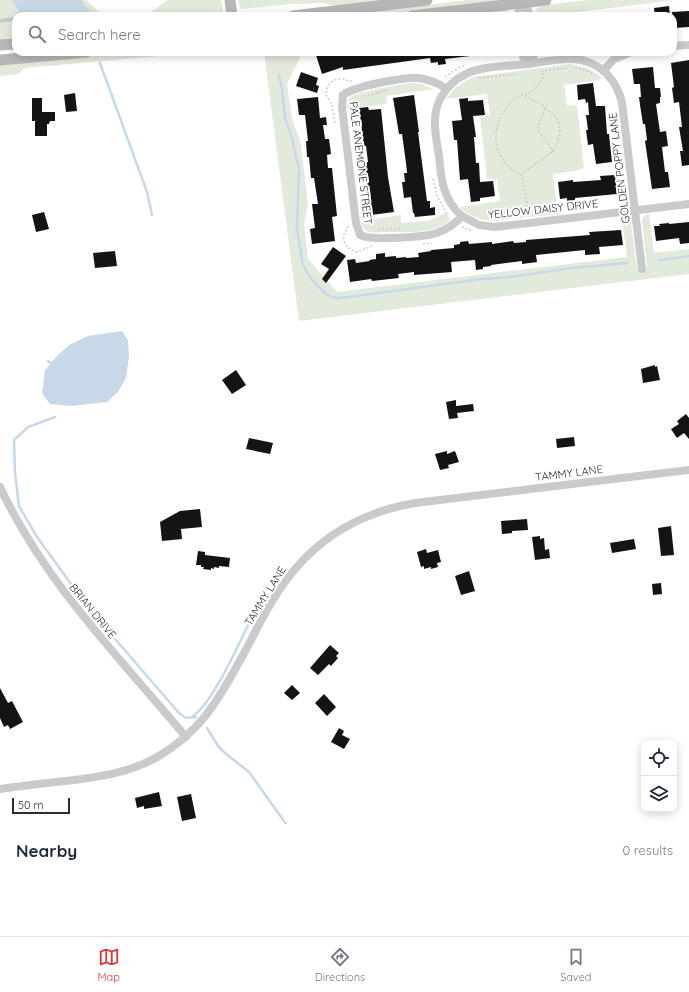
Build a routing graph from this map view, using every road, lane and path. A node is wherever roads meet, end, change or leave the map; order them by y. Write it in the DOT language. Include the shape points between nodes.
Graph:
graph roads {
  1 [pos="230,0"];
  2 [pos="427,0"];
  3 [pos="546,0"];
  4 [pos="524,1"];
  5 [pos="232,12"];
  6 [pos="326,12"];
  7 [pos="442,12"];
  8 [pos="518,12"];
  9 [pos="529,12"];
  10 [pos="12,19"];
  11 [pos="0,21"];
  12 [pos="12,44"];
  13 [pos="0,45"];
  14 [pos="689,45"];
  15 [pos="677,46"];
  16 [pos="44,56"];
  17 [pos="524,56"];
  18 [pos="533,56"];
  19 [pos="622,56"];
  20 [pos="0,60"];
  21 [pos="529,64"];
  22 [pos="543,70"];
  23 [pos="536,71"];
  24 [pos="603,71"];
  25 [pos="521,73"];
  26 [pos="595,75"];
  27 [pos="442,76"];
  28 [pos="475,79"];
  29 [pos="357,80"];
  30 [pos="446,85"];
  31 [pos="392,89"];
  32 [pos="524,95"];
  33 [pos="359,97"];
  34 [pos="545,108"];
  35 [pos="335,123"];
  36 [pos="552,152"];
  37 [pos="521,174"];
  38 [pos="689,204"];
  39 [pos="635,210"];
  40 [pos="527,215"];
  41 [pos="451,216"];
  42 [pos="462,216"];
  43 [pos="446,219"];
  44 [pos="348,225"];
  45 [pos="372,229"];
  46 [pos="404,229"];
  47 [pos="435,242"];
  48 [pos="419,245"];
  49 [pos="376,246"];
  50 [pos="642,269"];
  51 [pos="689,470"];
  52 [pos="0,487"];
  53 [pos="186,737"];
  54 [pos="0,789"];
  1 -- 5 [label="main road"];
  2 -- 6 [label="main road"];
  3 -- 4 [label="main road"];
  4 -- 7 [label="main road"];
  4 -- 8 [label="street"];
  4 -- 9 [label="street"];
  10 -- 11 [label="lane"];
  12 -- 13 [label="main road"];
  14 -- 15 [label="street"];
  16 -- 20 [label="main road"];
  17 -- 21 [label="street"];
  18 -- 21 [label="street"];
  19 -- 24 [label="street" via="614,60"];
  21 -- 24 [label="street" via="574,59 589,62"];
  21 -- 30 [label="street" via="474,71"];
  22 -- 23 [label="path"];
  22 -- 26 [label="path" via="572,67"];
  22 -- 32 [label="path" via="540,83"];
  24 -- 39 [label="street, GOLDEN POPPY LANE" via="615,84 622,102"];
  25 -- 28 [label="path"];
  27 -- 30 [label="path" via="445,77"];
  29 -- 35 [label="path" via="350,82 337,79 328,86 326,95 332,105"];
  30 -- 42 [label="street" via="437,106 435,128 444,190 452,206"];
  30 -- 42 [label="street, PALE ANEMONE STREET" via="411,78 388,81 341,94 346,146 358,237 427,236 446,229"];
  31 -- 33 [label="path"];
  32 -- 34 [label="path"];
  32 -- 37 [label="path" via="516,97 507,106 498,123 496,134 496,145 502,158"];
  34 -- 36 [label="path" via="538,127"];
  34 -- 36 [label="path" via="560,124 558,142"];
  36 -- 37 [label="path"];
  37 -- 40 [label="path"];
  38 -- 39 [label="street, YELLOW DAISY DRIVE"];
  39 -- 42 [label="street, YELLOW DAISY DRIVE" via="495,227 479,225"];
  39 -- 50 [label="street, GOLDEN POPPY LANE"];
  41 -- 43 [label="path"];
  44 -- 49 [label="path" via="344,241 351,250 361,251"];
  45 -- 46 [label="path"];
  47 -- 48 [label="path"];
  51 -- 53 [label="street, TAMMY LANE" via="403,505 376,513 342,528 314,549 289,576 273,599 220,696"];
  52 -- 53 [label="street, BRIAN DRIVE" via="25,535 56,583"];
  53 -- 54 [label="street, TAMMY LANE" via="153,759 120,772"];
}
